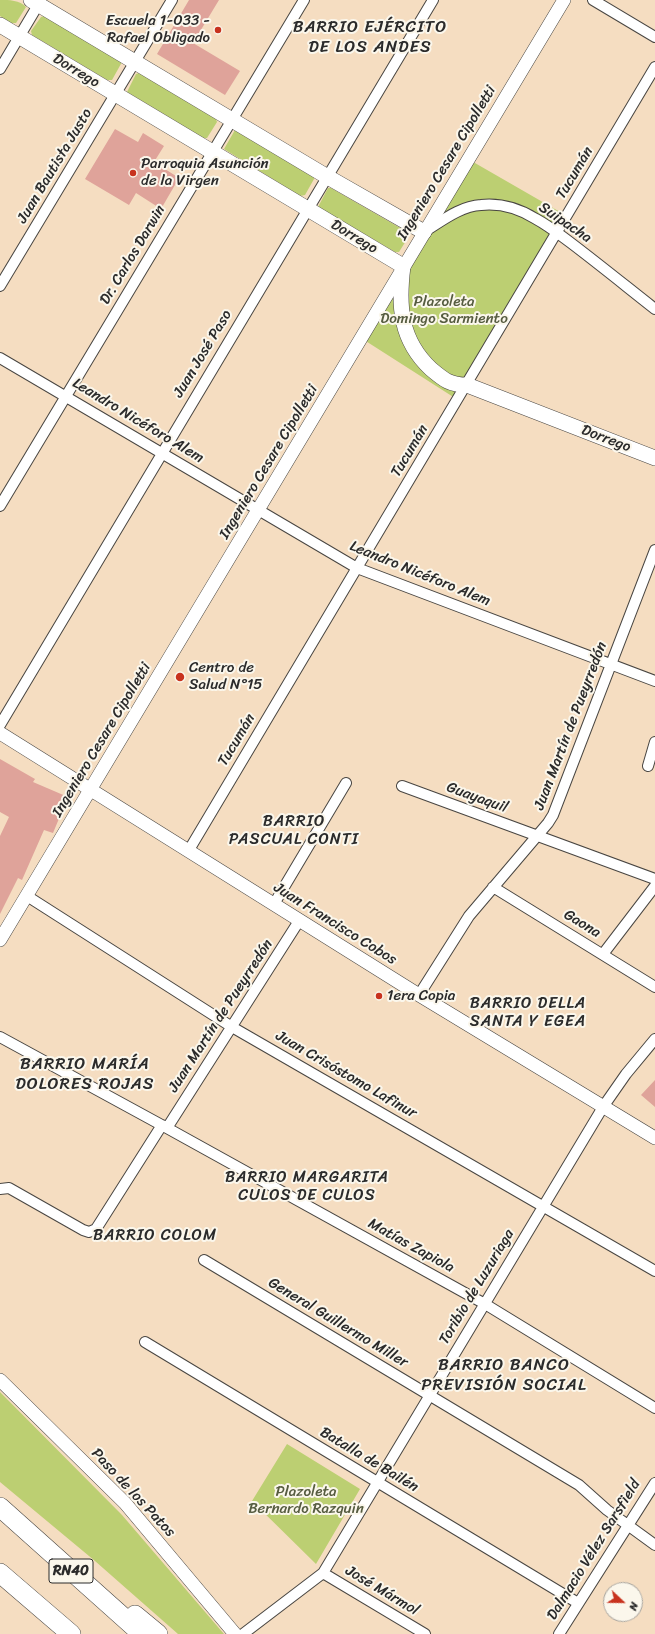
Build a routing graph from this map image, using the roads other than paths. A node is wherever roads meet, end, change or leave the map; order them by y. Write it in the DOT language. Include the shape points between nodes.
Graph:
graph roads {
  1 [pos="172,0"];
  2 [pos="304,0"];
  3 [pos="433,0"];
  4 [pos="564,0"];
  5 [pos="593,0"];
  6 [pos="37,1"];
  7 [pos="0,25"];
  8 [pos="19,36"];
  9 [pos="655,37"];
  10 [pos="135,62"];
  11 [pos="655,67"];
  12 [pos="0,69"];
  13 [pos="115,95"];
  14 [pos="232,120"];
  15 [pos="212,153"];
  16 [pos="326,176"];
  17 [pos="307,209"];
  18 [pos="424,232"];
  19 [pos="557,233"];
  20 [pos="403,266"];
  21 [pos="0,286"];
  22 [pos="655,309"];
  23 [pos="0,358"];
  24 [pos="467,385"];
  25 [pos="66,396"];
  26 [pos="162,452"];
  27 [pos="655,458"];
  28 [pos="0,506"];
  29 [pos="259,510"];
  30 [pos="655,550"];
  31 [pos="357,568"];
  32 [pos="611,665"];
  33 [pos="655,682"];
  34 [pos="0,725"];
  35 [pos="0,733"];
  36 [pos="655,742"];
  37 [pos="648,766"];
  38 [pos="346,784"];
  39 [pos="402,786"];
  40 [pos="92,790"];
  41 [pos="538,836"];
  42 [pos="189,850"];
  43 [pos="655,879"];
  44 [pos="655,886"];
  45 [pos="493,887"];
  46 [pos="27,896"];
  47 [pos="274,904"];
  48 [pos="300,921"];
  49 [pos="0,940"];
  50 [pos="603,954"];
  51 [pos="655,987"];
  52 [pos="419,995"];
  53 [pos="232,1027"];
  54 [pos="0,1037"];
  55 [pos="655,1039"];
  56 [pos="603,1106"];
  57 [pos="165,1126"];
  58 [pos="655,1138"];
  59 [pos="0,1189"];
  60 [pos="543,1206"];
  61 [pos="204,1260"];
  62 [pos="655,1271"];
  63 [pos="484,1304"];
  64 [pos="145,1342"];
  65 [pos="0,1380"];
  66 [pos="429,1396"];
  67 [pos="655,1408"];
  68 [pos="376,1482"];
  69 [pos="655,1483"];
  70 [pos="0,1507"];
  71 [pos="628,1526"];
  72 [pos="24,1529"];
  73 [pos="655,1545"];
  74 [pos="0,1573"];
  75 [pos="323,1573"];
  76 [pos="578,1603"];
  77 [pos="71,1634"];
  78 [pos="142,1634"];
  79 [pos="158,1634"];
  80 [pos="235,1634"];
  81 [pos="243,1634"];
  82 [pos="425,1634"];
  83 [pos="559,1634"];
  1 -- 10 [label="street, Juan Bautista Justo"];
  2 -- 14 [label="street, Dr. Carlos Darwin"];
  3 -- 16 [label="street, Juan José Paso"];
  4 -- 18 [label="street, Ingeniero Cesare Cipolletti"];
  5 -- 9 [label="street"];
  6 -- 8 [label="street"];
  6 -- 10 [label="main road"];
  7 -- 8 [label="main road, Dorrego"];
  8 -- 12 [label="street"];
  8 -- 13 [label="main road, Dorrego"];
  10 -- 13 [label="street, Juan Bautista Justo"];
  10 -- 14 [label="main road"];
  11 -- 19 [label="street, Tucumán"];
  13 -- 15 [label="main road, Dorrego"];
  13 -- 21 [label="street, Juan Bautista Justo"];
  14 -- 15 [label="street, Dr. Carlos Darwin"];
  14 -- 16 [label="main road"];
  15 -- 17 [label="main road, Dorrego"];
  15 -- 25 [label="street, Dr. Carlos Darwin"];
  16 -- 17 [label="street, Juan José Paso"];
  16 -- 18 [label="main road"];
  17 -- 20 [label="main road, Dorrego"];
  17 -- 26 [label="street, Juan José Paso"];
  18 -- 19 [label="street, Suipacha" via="465,208 494,204 536,218"];
  18 -- 20 [label="street, Ingeniero Cesare Cipolletti"];
  19 -- 22 [label="street, Suipacha"];
  19 -- 24 [label="street, Tucumán"];
  20 -- 24 [label="main road, Dorrego" via="401,311 410,343 440,376 453,385"];
  20 -- 29 [label="street, Ingeniero Cesare Cipolletti"];
  23 -- 25 [label="street, Leandro Nicéforo Alem"];
  24 -- 27 [label="main road, Dorrego"];
  24 -- 31 [label="street, Tucumán"];
  25 -- 26 [label="street, Leandro Nicéforo Alem"];
  25 -- 28 [label="street, Dr. Carlos Darwin"];
  26 -- 29 [label="street, Leandro Nicéforo Alem"];
  26 -- 34 [label="street, Juan José Paso"];
  29 -- 31 [label="street, Leandro Nicéforo Alem"];
  29 -- 40 [label="street, Ingeniero Cesare Cipolletti"];
  30 -- 32 [label="street, Juan Martín de Pueyrredón"];
  31 -- 32 [label="street, Leandro Nicéforo Alem"];
  31 -- 42 [label="street, Tucumán"];
  32 -- 33 [label="street, Leandro Nicéforo Alem"];
  32 -- 41 [label="street, Juan Martín de Pueyrredón" via="557,806"];
  35 -- 40 [label="street, Juan Francisco Cobos"];
  36 -- 37 [label="street"];
  38 -- 47 [label="street"];
  39 -- 41 [label="street, Guayaquil"];
  40 -- 42 [label="street, Juan Francisco Cobos"];
  40 -- 46 [label="street, Ingeniero Cesare Cipolletti"];
  41 -- 43 [label="street, Guayaquil"];
  41 -- 45 [label="street, Juan Martín de Pueyrredón"];
  42 -- 47 [label="street, Juan Francisco Cobos"];
  44 -- 50 [label="street"];
  45 -- 50 [label="street, Gaona"];
  45 -- 52 [label="street, Juan Martín de Pueyrredón" via="469,916"];
  46 -- 49 [label="street, Ingeniero Cesare Cipolletti"];
  46 -- 53 [label="street, Juan Crisóstomo Lafinur"];
  47 -- 48 [label="street, Juan Francisco Cobos"];
  48 -- 52 [label="street, Juan Francisco Cobos"];
  48 -- 53 [label="street, Juan Martín de Pueyrredón"];
  50 -- 51 [label="street, Gaona"];
  52 -- 56 [label="street, Juan Francisco Cobos"];
  53 -- 57 [label="street, Juan Martín de Pueyrredón"];
  53 -- 60 [label="street, Juan Crisóstomo Lafinur"];
  54 -- 57 [label="street, Matías Zapiola"];
  55 -- 56 [label="street, Toribio de Luzuriaga"];
  56 -- 58 [label="street, Juan Francisco Cobos"];
  56 -- 60 [label="street, Toribio de Luzuriaga"];
  57 -- 59 [label="street, Juan Martín de Pueyrredón" via="96,1229 89,1232 9,1188"];
  57 -- 63 [label="street, Matías Zapiola"];
  60 -- 62 [label="street, Juan Crisóstomo Lafinur"];
  60 -- 63 [label="street, Toribio de Luzuriaga"];
  61 -- 66 [label="street, General Guillermo Miller"];
  63 -- 66 [label="street, Toribio de Luzuriaga"];
  63 -- 67 [label="street, Matías Zapiola"];
  64 -- 68 [label="street, Batalla de Bailén"];
  65 -- 80 [label="street, Paso de los Patos" via="125,1503"];
  66 -- 68 [label="street, Toribio de Luzuriaga"];
  66 -- 71 [label="street, General Guillermo Miller" via="579,1485"];
  68 -- 75 [label="street, Toribio de Luzuriaga"];
  68 -- 76 [label="street, Batalla de Bailén"];
  69 -- 71 [label="street, Dalmacio Vélez Sarsfield"];
  70 -- 72 [label="highway, RN40"];
  71 -- 73 [label="street, General Guillermo Miller"];
  71 -- 76 [label="street, Dalmacio Vélez Sarsfield"];
  72 -- 78 [label="highway, RN40"];
  72 -- 79 [label="highway"];
  74 -- 77 [label="highway"];
  75 -- 81 [label="street, Toribio de Luzuriaga"];
  75 -- 82 [label="street, José Mármol"];
  76 -- 83 [label="street, Dalmacio Vélez Sarsfield"];
}
